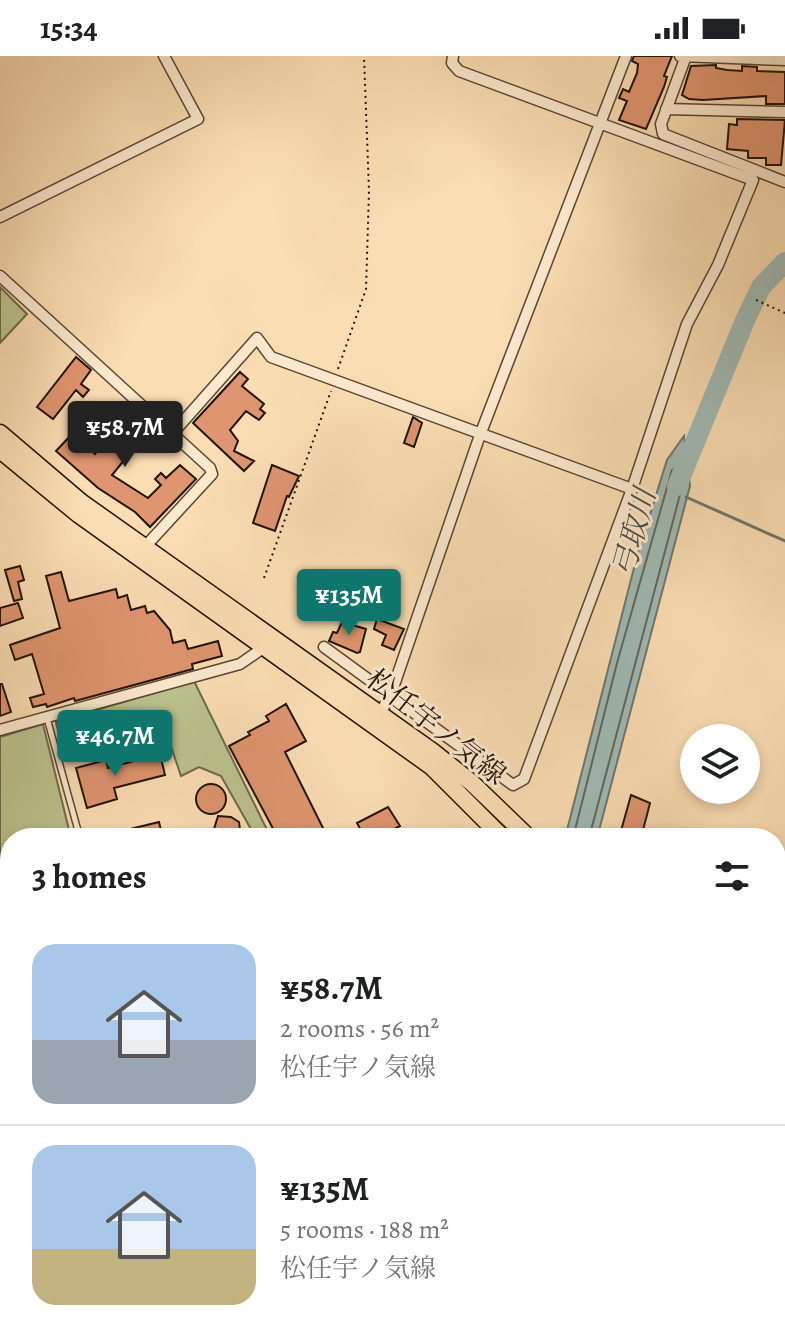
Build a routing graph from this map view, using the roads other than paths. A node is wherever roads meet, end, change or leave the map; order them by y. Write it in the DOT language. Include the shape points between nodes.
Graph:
graph roads {
  1 [pos="164,56"];
  2 [pos="453,56"];
  3 [pos="626,56"];
  4 [pos="684,57"];
  5 [pos="785,60"];
  6 [pos="666,109"];
  7 [pos="785,112"];
  8 [pos="601,122"];
  9 [pos="785,182"];
  10 [pos="0,217"];
  11 [pos="0,276"];
  12 [pos="0,433"];
  13 [pos="172,434"];
  14 [pos="480,435"];
  15 [pos="0,450"];
  16 [pos="632,489"];
  17 [pos="141,551"];
  18 [pos="268,644"];
  19 [pos="324,647"];
  20 [pos="391,694"];
  21 [pos="47,718"];
  22 [pos="377,719"];
  23 [pos="0,730"];
  24 [pos="77,828"];
  25 [pos="493,828"];
  26 [pos="519,828"];
  1 -- 10 [label="street" via="198,119"];
  2 -- 8 [label="street" via="459,71"];
  3 -- 8 [label="street"];
  4 -- 5 [label="street"];
  4 -- 6 [label="street"];
  6 -- 7 [label="street"];
  6 -- 9 [label="street" via="663,134"];
  8 -- 14 [label="street"];
  8 -- 16 [label="street" via="753,180 687,324"];
  11 -- 13 [label="street"];
  12 -- 17 [label="main road, 松任宇ノ気線"];
  13 -- 14 [label="street" via="257,338 271,357"];
  13 -- 17 [label="street" via="212,474"];
  14 -- 16 [label="street"];
  14 -- 20 [label="street"];
  15 -- 17 [label="main road, 松任宇ノ気線" via="40,485"];
  16 -- 20 [label="street" via="524,779 513,785"];
  17 -- 18 [label="main road, 松任宇ノ気線"];
  18 -- 21 [label="street" via="240,664"];
  18 -- 22 [label="main road, 松任宇ノ気線"];
  19 -- 20 [label="street"];
  20 -- 22 [label="street"];
  21 -- 23 [label="street"];
  21 -- 24 [label="lane"];
  22 -- 25 [label="main road, 松任宇ノ気線"];
  22 -- 26 [label="main road, 松任宇ノ気線" via="472,783"];
}
